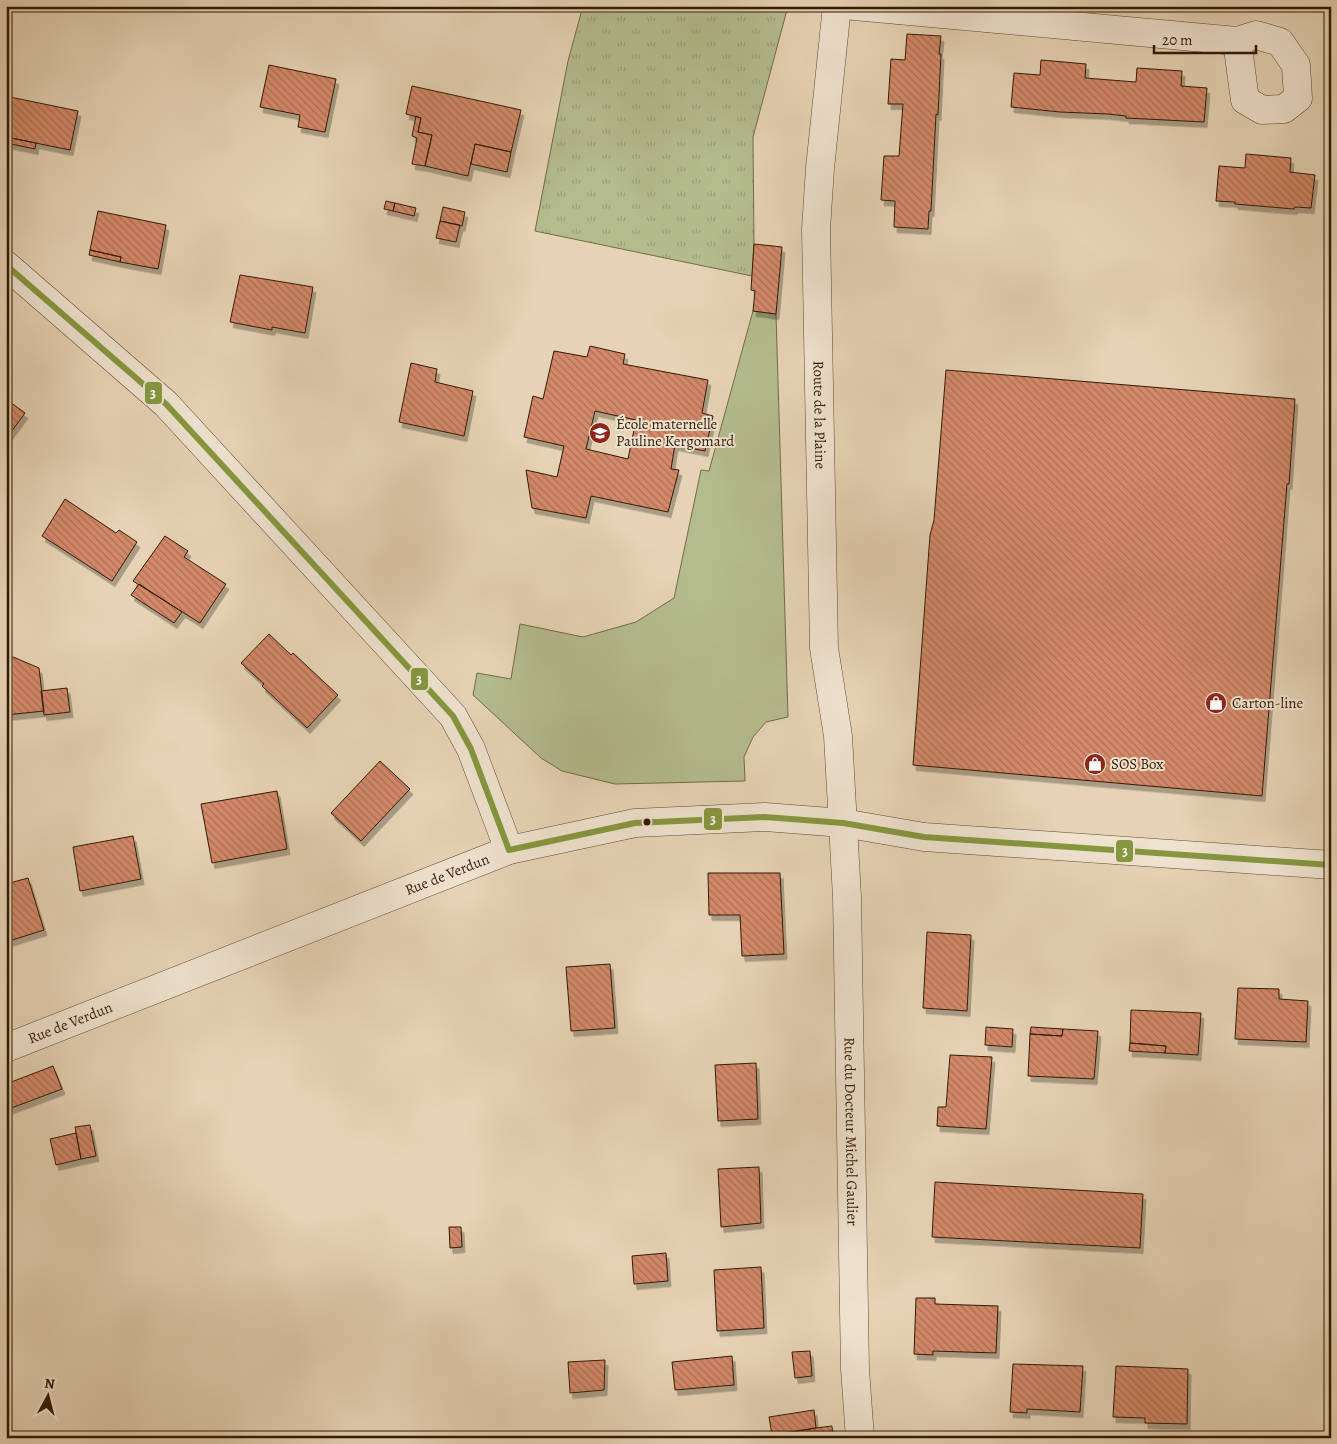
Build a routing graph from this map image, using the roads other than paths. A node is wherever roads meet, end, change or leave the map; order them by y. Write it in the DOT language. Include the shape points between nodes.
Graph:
graph roads {
  1 [pos="837,6"];
  2 [pos="854,6"];
  3 [pos="1237,41"];
  4 [pos="6,265"];
  5 [pos="844,823"];
  6 [pos="509,850"];
  7 [pos="1331,865"];
  8 [pos="6,1048"];
  9 [pos="860,1438"];
  1 -- 5 [label="street, Route de la Plaine" via="816,229 824,648 838,736"];
  2 -- 3 [label="street"];
  4 -- 6 [label="street" via="166,404 453,716 470,749"];
  5 -- 6 [label="street, Rue de Verdun" via="765,816 634,823"];
  5 -- 7 [label="street, Rue de Verdun" via="924,837"];
  5 -- 9 [label="street, Rue du Docteur Michel Gaulier" via="855,1369"];
  6 -- 8 [label="street, Rue de Verdun"];
}
